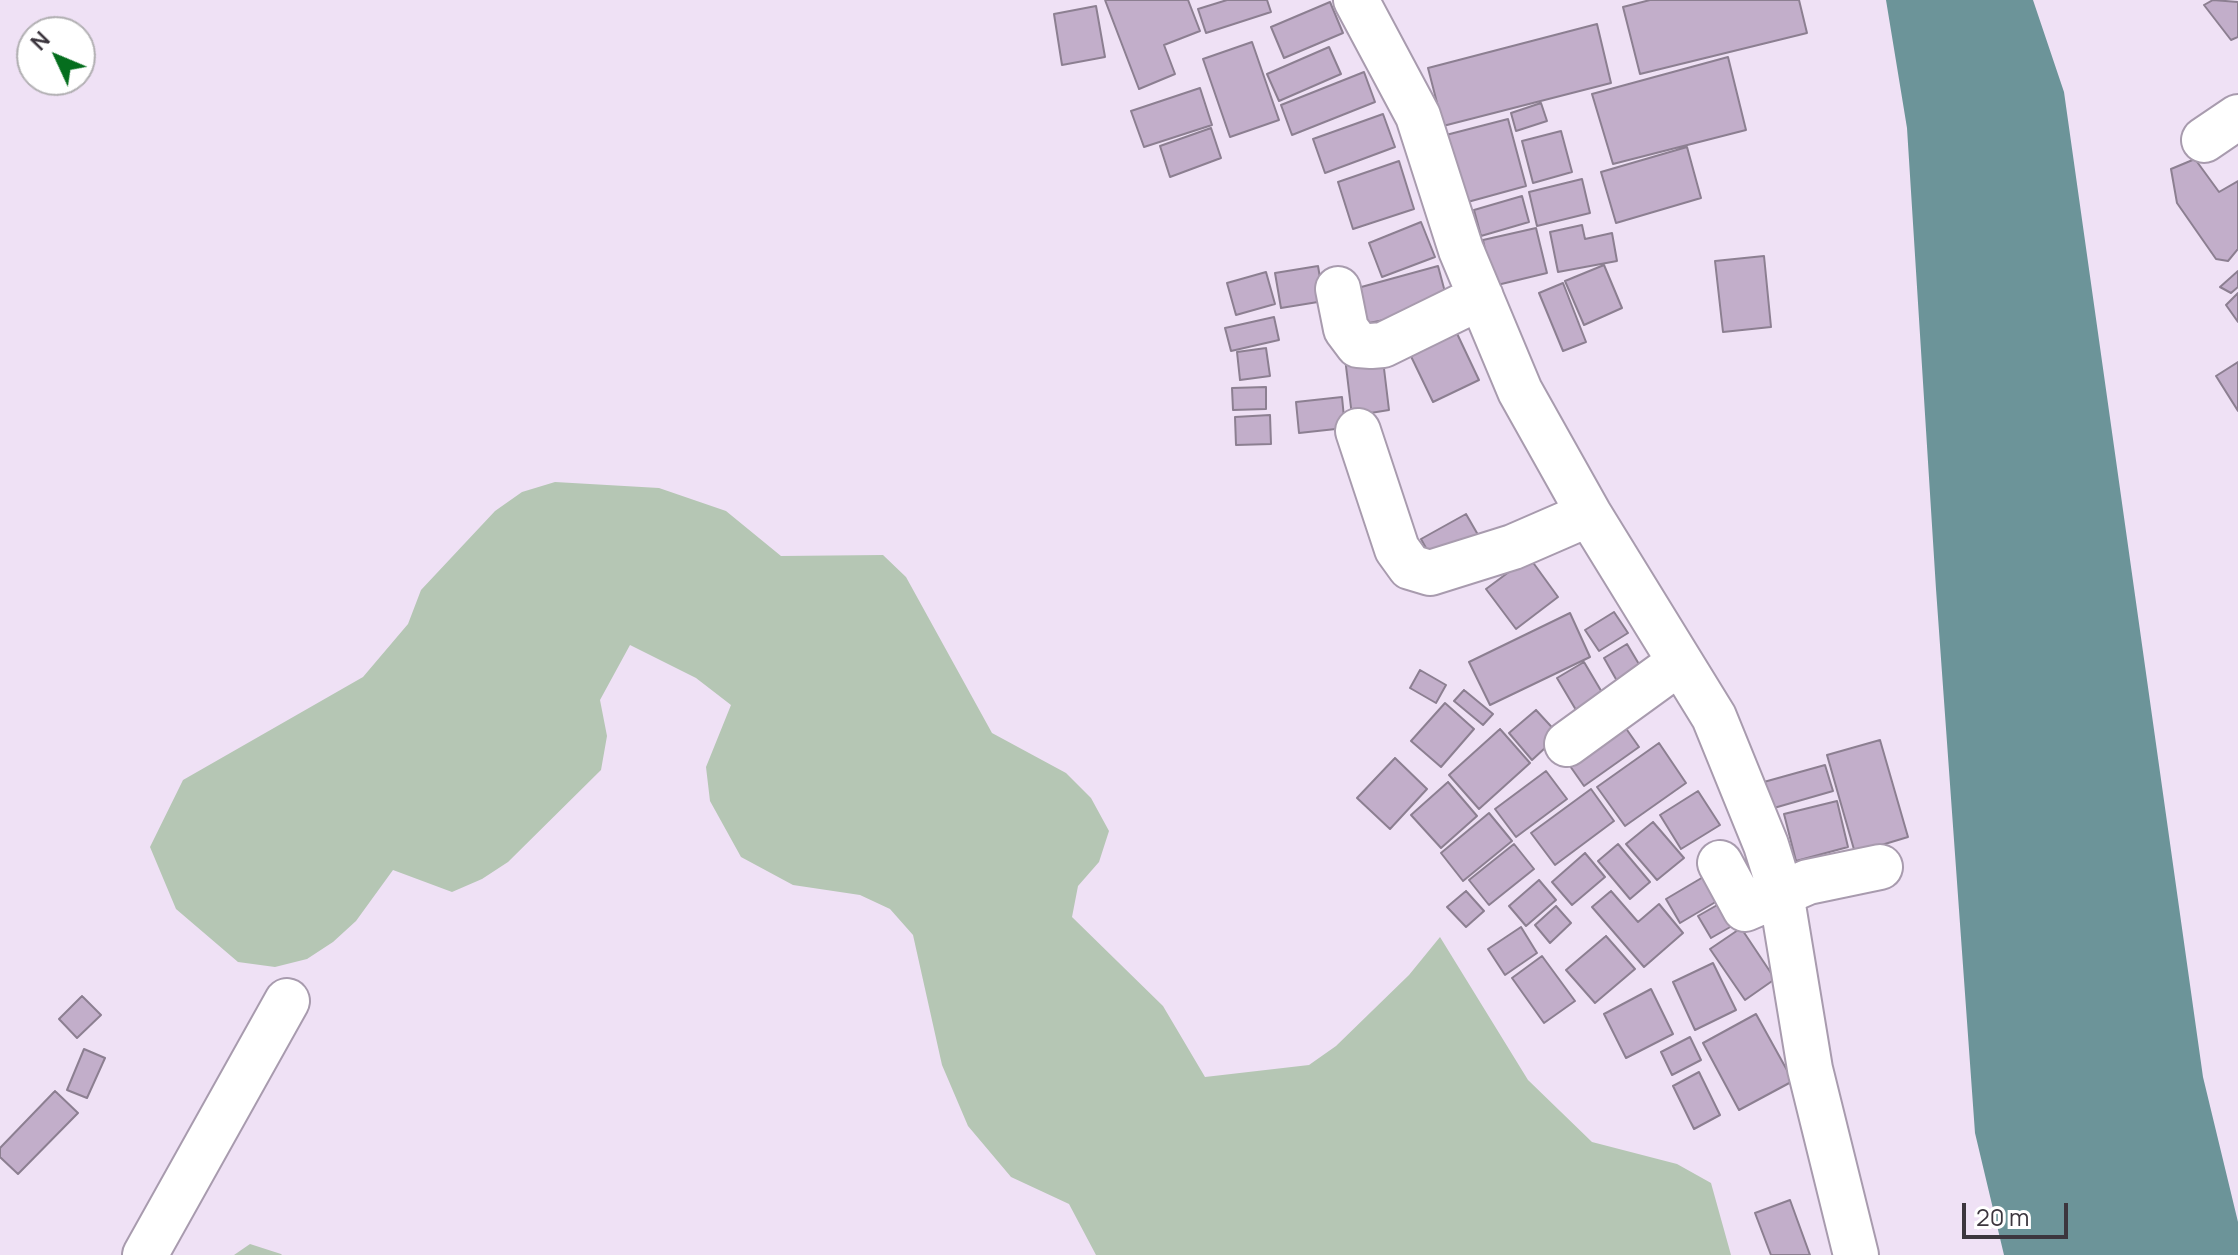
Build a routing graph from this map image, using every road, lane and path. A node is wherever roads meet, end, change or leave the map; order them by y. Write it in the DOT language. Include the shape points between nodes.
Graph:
graph roads {
  1 [pos="1356,0"];
  2 [pos="1338,289"];
  3 [pos="1481,297"];
  4 [pos="1358,431"];
  5 [pos="1589,514"];
  6 [pos="1680,662"];
  7 [pos="1567,744"];
  8 [pos="1766,845"];
  9 [pos="1880,867"];
  10 [pos="1781,893"];
  11 [pos="287,1001"];
  12 [pos="145,1255"];
  13 [pos="1856,1255"];
  1 -- 3 [label="street" via="1418,116"];
  2 -- 3 [label="street" via="1346,329 1358,345 1371,346"];
  3 -- 5 [label="street" via="1520,391"];
  4 -- 5 [label="street" via="1397,549 1410,567 1430,573 1513,547"];
  5 -- 6 [label="street"];
  6 -- 7 [label="street"];
  6 -- 8 [label="street" via="1714,717"];
  8 -- 10 [label="street"];
  8 -- 10 [label="street" via="1707,869 1745,909"];
  9 -- 10 [label="street"];
  10 -- 13 [label="street" via="1810,1069"];
  11 -- 12 [label="street"];
}
